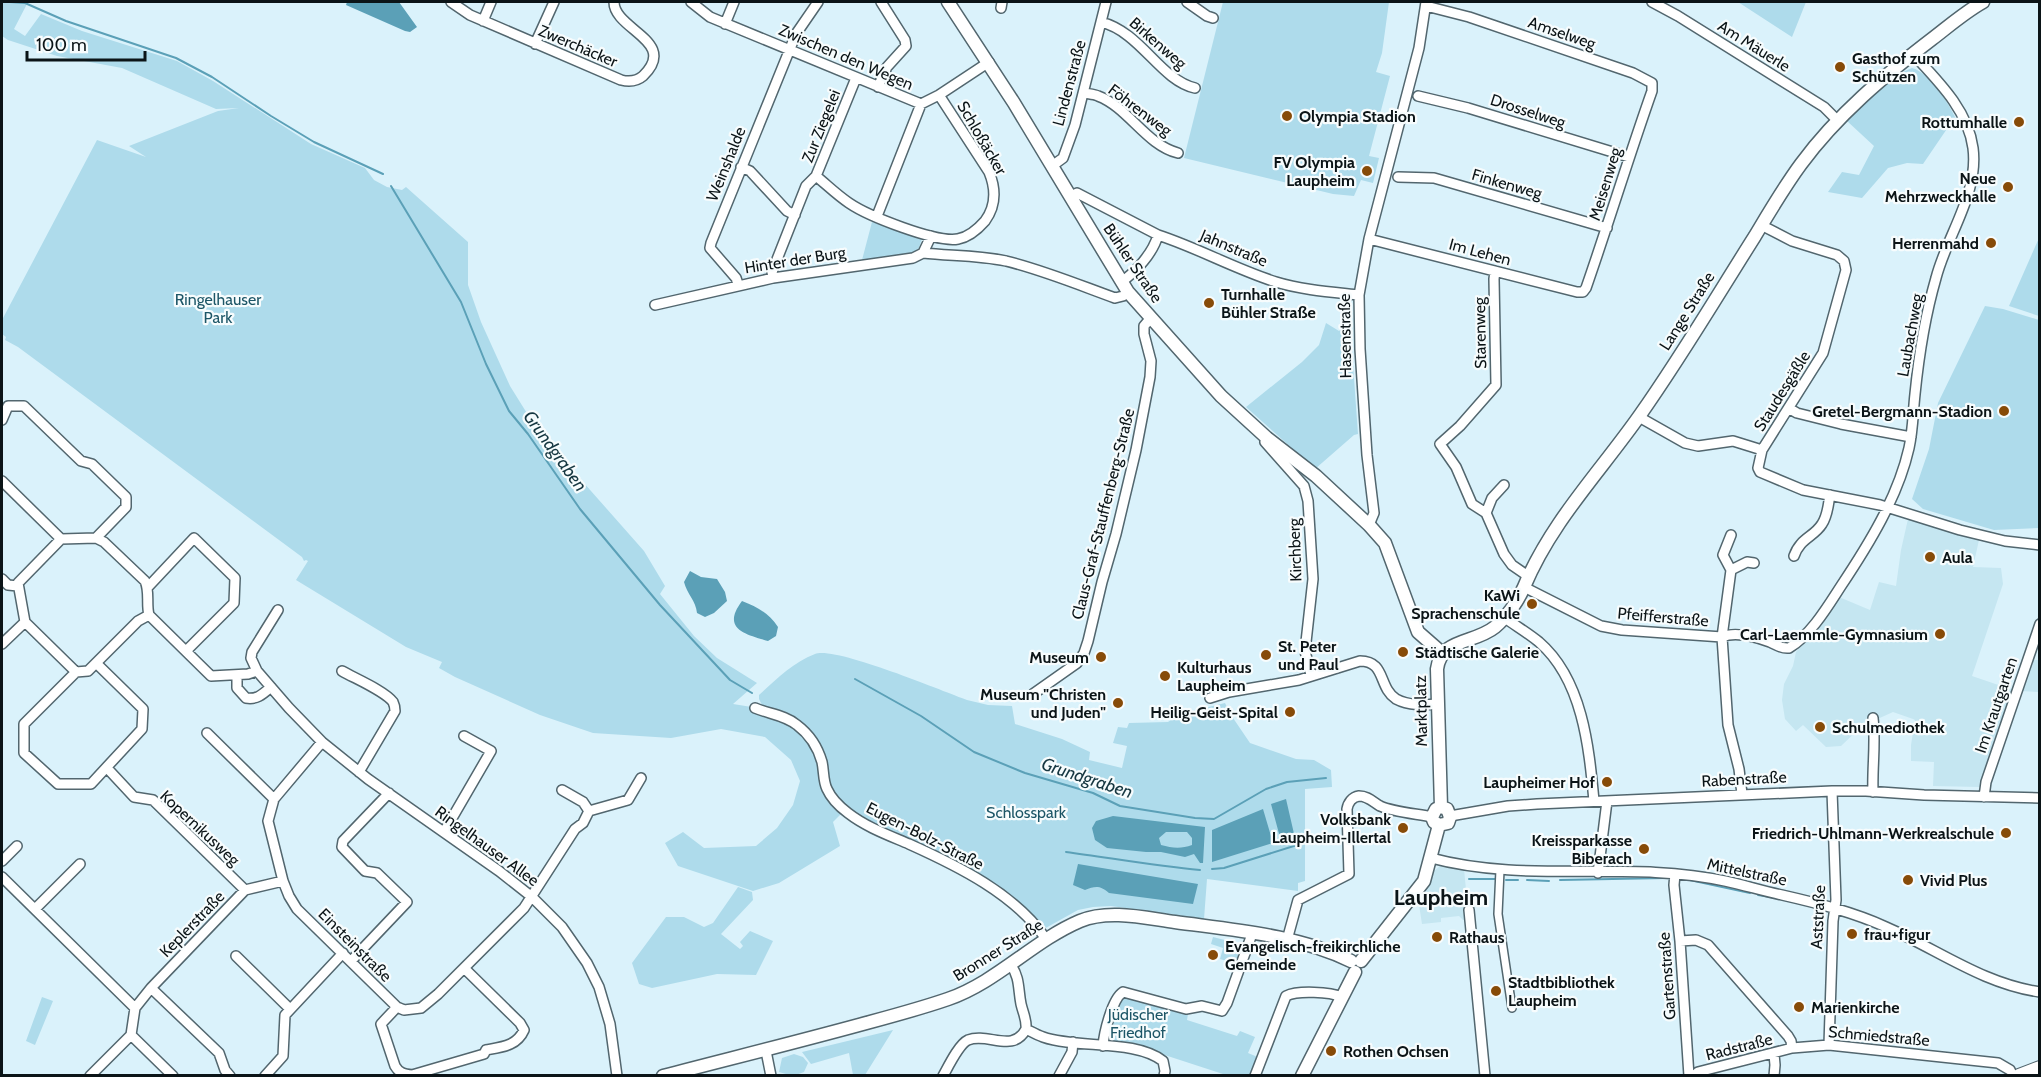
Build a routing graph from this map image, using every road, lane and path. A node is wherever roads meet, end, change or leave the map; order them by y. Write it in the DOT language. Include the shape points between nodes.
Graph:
graph roads {
  1 [pos="451,2"];
  2 [pos="491,2"];
  3 [pos="554,2"];
  4 [pos="614,2"];
  5 [pos="691,2"];
  6 [pos="734,2"];
  7 [pos="818,2"];
  8 [pos="881,2"];
  9 [pos="948,2"];
  10 [pos="1106,2"];
  11 [pos="1187,2"];
  12 [pos="1652,2"];
  13 [pos="1975,3"];
  14 [pos="1426,4"];
  15 [pos="1213,18"];
  16 [pos="483,21"];
  17 [pos="1101,22"];
  18 [pos="725,24"];
  19 [pos="535,44"];
  20 [pos="789,50"];
  21 [pos="1913,54"];
  22 [pos="989,62"];
  23 [pos="856,78"];
  24 [pos="1652,83"];
  25 [pos="878,87"];
  26 [pos="1195,88"];
  27 [pos="1084,93"];
  28 [pos="939,95"];
  29 [pos="1418,96"];
  30 [pos="921,104"];
  31 [pos="1838,121"];
  32 [pos="1178,153"];
  33 [pos="1629,157"];
  34 [pos="1052,166"];
  35 [pos="741,167"];
  36 [pos="816,176"];
  37 [pos="1398,177"];
  38 [pos="1071,196"];
  39 [pos="795,215"];
  40 [pos="877,216"];
  41 [pos="1761,225"];
  42 [pos="1607,228"];
  43 [pos="1158,235"];
  44 [pos="930,236"];
  45 [pos="967,236"];
  46 [pos="1369,239"];
  47 [pos="923,253"];
  48 [pos="969,255"];
  49 [pos="1496,271"];
  50 [pos="773,278"];
  51 [pos="738,284"];
  52 [pos="1125,287"];
  53 [pos="1583,292"];
  54 [pos="1359,295"];
  55 [pos="655,305"];
  56 [pos="1150,319"];
  57 [pos="1790,409"];
  58 [pos="1639,417"];
  59 [pos="2,420"];
  60 [pos="1911,437"];
  61 [pos="1267,438"];
  62 [pos="1440,444"];
  63 [pos="1762,450"];
  64 [pos="2,481"];
  65 [pos="1504,485"];
  66 [pos="1830,495"];
  67 [pos="1887,507"];
  68 [pos="1486,513"];
  69 [pos="1369,525"];
  70 [pos="1731,535"];
  71 [pos="96,538"];
  72 [pos="60,539"];
  73 [pos="2040,545"];
  74 [pos="1794,556"];
  75 [pos="1754,563"];
  76 [pos="1731,570"];
  77 [pos="2,579"];
  78 [pos="1526,581"];
  79 [pos="18,586"];
  80 [pos="148,587"];
  81 [pos="278,610"];
  82 [pos="149,615"];
  83 [pos="1505,618"];
  84 [pos="25,622"];
  85 [pos="2040,624"];
  86 [pos="1722,637"];
  87 [pos="2,644"];
  88 [pos="186,651"];
  89 [pos="1442,653"];
  90 [pos="96,663"];
  91 [pos="257,671"];
  92 [pos="342,671"];
  93 [pos="76,672"];
  94 [pos="237,675"];
  95 [pos="1311,675"];
  96 [pos="271,687"];
  97 [pos="1033,694"];
  98 [pos="1210,698"];
  99 [pos="1438,704"];
  100 [pos="755,708"];
  101 [pos="1873,718"];
  102 [pos="207,733"];
  103 [pos="464,735"];
  104 [pos="322,742"];
  105 [pos="106,768"];
  106 [pos="358,772"];
  107 [pos="641,778"];
  108 [pos="562,790"];
  109 [pos="1832,791"];
  110 [pos="1872,792"];
  111 [pos="389,793"];
  112 [pos="1742,794"];
  113 [pos="1984,797"];
  114 [pos="2040,798"];
  115 [pos="274,799"];
  116 [pos="1594,801"];
  117 [pos="1607,801"];
  118 [pos="590,811"];
  119 [pos="1441,816"];
  120 [pos="444,832"];
  121 [pos="17,846"];
  122 [pos="1431,858"];
  123 [pos="2,861"];
  124 [pos="80,864"];
  125 [pos="1500,870"];
  126 [pos="1598,873"];
  127 [pos="1675,874"];
  128 [pos="2,877"];
  129 [pos="283,881"];
  130 [pos="245,890"];
  131 [pos="532,897"];
  132 [pos="35,909"];
  133 [pos="1835,909"];
  134 [pos="1469,910"];
  135 [pos="1252,934"];
  136 [pos="1046,939"];
  137 [pos="1287,940"];
  138 [pos="1680,940"];
  139 [pos="343,953"];
  140 [pos="236,956"];
  141 [pos="351,961"];
  142 [pos="1011,965"];
  143 [pos="1356,965"];
  144 [pos="464,968"];
  145 [pos="151,988"];
  146 [pos="2040,992"];
  147 [pos="1342,997"];
  148 [pos="397,1006"];
  149 [pos="135,1008"];
  150 [pos="1512,1008"];
  151 [pos="290,1009"];
  152 [pos="1026,1029"];
  153 [pos="131,1035"];
  154 [pos="1073,1042"];
  155 [pos="1829,1045"];
  156 [pos="1102,1046"];
  157 [pos="1792,1048"];
  158 [pos="766,1051"];
  159 [pos="1774,1054"];
  160 [pos="2040,1068"];
  161 [pos="401,1074"];
  162 [pos="771,1075"];
  163 [pos="90,1076"];
  164 [pos="173,1076"];
  165 [pos="230,1076"];
  166 [pos="265,1076"];
  167 [pos="617,1076"];
  168 [pos="663,1076"];
  169 [pos="766,1076"];
  170 [pos="943,1076"];
  171 [pos="1059,1076"];
  172 [pos="1164,1076"];
  173 [pos="1255,1076"];
  174 [pos="1302,1076"];
  175 [pos="1485,1076"];
  176 [pos="1689,1076"];
  177 [pos="1694,1076"];
  178 [pos="1774,1076"];
  179 [pos="2013,1076"];
  180 [pos="2019,1076"];
  1 -- 16 [label="street, Zwerchäcker"];
  2 -- 16 [label="street"];
  3 -- 19 [label="street"];
  4 -- 19 [label="street, Zwerchäcker" via="616,12 647,40 653,52 652,62 639,79 621,80"];
  5 -- 18 [label="street, Zwischen den Wegen"];
  6 -- 18 [label="street"];
  7 -- 20 [label="street, Weinshalde"];
  8 -- 25 [label="street" via="906,46 887,67"];
  9 -- 22 [label="street, Bühler Straße"];
  10 -- 17 [label="street, Lindenstraße"];
  11 -- 15 [label="street"];
  12 -- 31 [label="street, Am Mäuerle" via="1824,107"];
  13 -- 21 [label="street, Lange Straße"];
  14 -- 24 [label="street, Amselweg" via="1633,73"];
  14 -- 46 [label="street, Hasenstraße" via="1419,48"];
  16 -- 19 [label="street, Zwerchäcker"];
  17 -- 26 [label="street, Birkenweg" via="1126,33 1179,82"];
  17 -- 27 [label="street, Lindenstraße"];
  18 -- 20 [label="street, Zwischen den Wegen"];
  20 -- 23 [label="street, Zwischen den Wegen"];
  20 -- 35 [label="street, Weinshalde"];
  21 -- 31 [label="street, Lange Straße"];
  21 -- 60 [label="street, Laubachweg" via="1964,118 1974,164 1966,199 1930,298"];
  22 -- 28 [label="street, Zwischen den Wegen"];
  22 -- 34 [label="street, Bühler Straße"];
  23 -- 25 [label="street, Zwischen den Wegen"];
  23 -- 36 [label="street, Zur Ziegelei"];
  24 -- 33 [label="street, Meisenweg"];
  25 -- 30 [label="street, Zwischen den Wegen"];
  27 -- 32 [label="street, Föhrenweg" via="1099,96 1160,145"];
  27 -- 34 [label="street, Lindenstraße" via="1063,158"];
  28 -- 30 [label="street, Zwischen den Wegen"];
  28 -- 45 [label="street, Schloßäcker" via="993,183 990,213"];
  29 -- 33 [label="street, Drosselweg"];
  30 -- 40 [label="street"];
  31 -- 41 [label="street, Lange Straße" via="1803,162"];
  33 -- 42 [label="street, Meisenweg"];
  34 -- 38 [label="street, Bühler Straße"];
  35 -- 39 [label="street"];
  35 -- 51 [label="street, Weinshalde" via="710,248"];
  36 -- 39 [label="street, Zur Ziegelei" via="807,186"];
  36 -- 40 [label="street" via="848,202"];
  37 -- 42 [label="street, Finkenweg" via="1434,178"];
  38 -- 43 [label="street, Jahnstraße" via="1077,193"];
  38 -- 52 [label="street, Bühler Straße"];
  39 -- 50 [label="street, Zur Ziegelei"];
  40 -- 44 [label="street"];
  41 -- 57 [label="street, Staudesgäßle" via="1792,241 1836,255 1844,261 1846,270 1824,353"];
  41 -- 58 [label="street, Lange Straße"];
  42 -- 53 [label="street, Meisenweg"];
  43 -- 52 [label="street"];
  43 -- 54 [label="street, Jahnstraße" via="1276,282"];
  44 -- 45 [label="street"];
  44 -- 47 [label="street"];
  45 -- 48 [label="street"];
  46 -- 49 [label="street, Im Lehen"];
  46 -- 54 [label="street, Hasenstraße"];
  47 -- 48 [label="street, Hinter der Burg"];
  47 -- 50 [label="street, Hinter der Burg" via="913,258"];
  48 -- 52 [label="street, Hinter der Burg" via="1028,267 1116,298 1123,296"];
  49 -- 53 [label="street, Im Lehen"];
  49 -- 62 [label="street, Starenweg" via="1496,385"];
  50 -- 51 [label="street, Hinter der Burg"];
  51 -- 55 [label="street, Hinter der Burg"];
  52 -- 56 [label="street, Bühler Straße"];
  54 -- 69 [label="street, Hasenstraße" via="1367,455 1374,513"];
  56 -- 61 [label="street, Bühler Straße" via="1221,396"];
  56 -- 97 [label="street, Claus-Graf-Stauffenberg-Straße" via="1144,334 1150,377 1134,460 1088,641 1077,663"];
  57 -- 60 [label="street" via="1841,424"];
  57 -- 63 [label="street, Staudesgäßle"];
  58 -- 63 [label="street" via="1685,443 1698,446 1733,441"];
  58 -- 78 [label="street, Lange Straße" via="1546,542"];
  59 -- 71 [label="street" via="8,406 24,406 81,461 92,464 126,497 126,507"];
  60 -- 67 [label="street, Laubachweg" via="1904,468"];
  61 -- 69 [label="street, Bühler Straße"];
  61 -- 95 [label="street, Kirchberg" via="1265,442 1271,450 1304,486 1308,501 1312,579 1305,651"];
  62 -- 68 [label="street, Pfeifferstraße" via="1456,467 1472,504"];
  63 -- 66 [label="street" via="1758,468 1764,475 1803,490"];
  64 -- 72 [label="street"];
  65 -- 68 [label="street" via="1492,498"];
  66 -- 67 [label="street"];
  66 -- 74 [label="street" via="1822,525 1798,546"];
  67 -- 73 [label="street" via="1960,530"];
  67 -- 86 [label="street, Laubachweg" via="1857,563 1794,645 1784,649 1730,633"];
  68 -- 78 [label="street, Pfeifferstraße" via="1504,554"];
  69 -- 89 [label="street" via="1385,543 1416,628"];
  70 -- 76 [label="street" via="1723,555"];
  71 -- 72 [label="street"];
  71 -- 80 [label="street"];
  72 -- 79 [label="street"];
  75 -- 76 [label="street"];
  76 -- 86 [label="street"];
  77 -- 79 [label="street" via="8,585"];
  78 -- 83 [label="street, Lange Straße"];
  78 -- 86 [label="street, Pfeifferstraße" via="1601,626"];
  79 -- 84 [label="street"];
  80 -- 82 [label="street"];
  80 -- 88 [label="street" via="195,538 235,578 234,603"];
  81 -- 91 [label="street" via="252,652"];
  82 -- 88 [label="street"];
  82 -- 90 [label="street"];
  83 -- 89 [label="street, Lange Straße" via="1482,635"];
  83 -- 116 [label="street" via="1540,643 1568,681 1590,757"];
  84 -- 87 [label="street"];
  84 -- 93 [label="street"];
  85 -- 113 [label="street, Im Krautgarten"];
  86 -- 112 [label="street, Pfeifferstraße" via="1728,725"];
  88 -- 94 [label="street" via="212,675"];
  89 -- 99 [label="street, Marktplatz" via="1437,669"];
  90 -- 93 [label="street" via="88,671"];
  90 -- 105 [label="street" via="143,709 142,729"];
  91 -- 94 [label="street"];
  91 -- 96 [label="street, Ringelhauser Allee"];
  92 -- 106 [label="street" via="391,700 395,711"];
  93 -- 105 [label="street" via="24,724 24,753 58,784 90,784"];
  94 -- 96 [label="street" via="237,688 246,698 261,696"];
  95 -- 98 [label="street"];
  95 -- 99 [label="street" via="1367,661 1377,668 1394,698 1419,705"];
  96 -- 104 [label="street, Ringelhauser Allee"];
  99 -- 119 [label="street, Marktplatz"];
  100 -- 136 [label="street, Eugen-Bolz-Straße" via="785,718 809,736 822,763 826,789 848,813 973,876 1030,918"];
  101 -- 110 [label="street" via="1876,738"];
  102 -- 115 [label="street"];
  103 -- 120 [label="street" via="491,751"];
  104 -- 106 [label="street, Ringelhauser Allee"];
  104 -- 115 [label="street"];
  105 -- 130 [label="street, Kopernikusweg" via="134,797 153,800"];
  106 -- 111 [label="street, Ringelhauser Allee"];
  107 -- 118 [label="street" via="628,800"];
  108 -- 118 [label="street"];
  109 -- 110 [label="street, Rabenstraße"];
  109 -- 112 [label="street, Rabenstraße"];
  109 -- 133 [label="street, Aststraße"];
  110 -- 113 [label="street, Rabenstraße"];
  111 -- 120 [label="street, Ringelhauser Allee"];
  111 -- 141 [label="street" via="343,841 342,847 365,871 377,873 407,902"];
  112 -- 117 [label="street, Rabenstraße"];
  113 -- 114 [label="street, Rabenstraße"];
  115 -- 129 [label="street, Einsteinstraße" via="268,821"];
  116 -- 117 [label="street, Rabenstraße"];
  116 -- 119 [label="street, Rabenstraße" via="1508,806"];
  117 -- 126 [label="street"];
  118 -- 131 [label="street"];
  119 -- 122 [label="street, Marktplatz"];
  119 -- 137 [label="street" via="1384,807 1364,797 1350,801 1349,874 1298,900"];
  120 -- 131 [label="street, Ringelhauser Allee"];
  121 -- 123 [label="street"];
  122 -- 125 [label="street, Mittelstraße"];
  122 -- 143 [label="street, Marktplatz" via="1424,881"];
  124 -- 132 [label="street"];
  125 -- 126 [label="street, Mittelstraße"];
  125 -- 150 [label="street" via="1498,914"];
  126 -- 127 [label="street, Mittelstraße"];
  127 -- 133 [label="street, Mittelstraße" via="1723,880"];
  127 -- 138 [label="street, Gartenstraße"];
  128 -- 132 [label="street"];
  129 -- 130 [label="street, Keplerstraße"];
  129 -- 139 [label="street, Einsteinstraße" via="297,909"];
  130 -- 145 [label="street, Keplerstraße"];
  131 -- 144 [label="street"];
  131 -- 167 [label="street, Ringelhauser Allee" via="572,940 593,975 610,1024"];
  132 -- 149 [label="street"];
  133 -- 146 [label="street, Mittelstraße" via="1886,927 1983,976"];
  133 -- 155 [label="street, Aststraße"];
  134 -- 175 [label="street"];
  135 -- 136 [label="street, Bronner Straße" via="1114,915 1083,920"];
  135 -- 137 [label="street, Bronner Straße"];
  135 -- 156 [label="street" via="1221,1011 1202,1006 1186,1009 1123,992 1116,999"];
  136 -- 142 [label="street, Bronner Straße"];
  137 -- 143 [label="street, Bronner Straße" via="1338,955"];
  138 -- 157 [label="street" via="1708,945 1788,1036"];
  138 -- 176 [label="street, Gartenstraße"];
  139 -- 141 [label="street, Einsteinstraße"];
  139 -- 151 [label="street"];
  140 -- 151 [label="street"];
  141 -- 148 [label="street, Einsteinstraße"];
  142 -- 152 [label="street" via="1018,979"];
  142 -- 158 [label="street, Bronner Straße" via="950,999"];
  143 -- 147 [label="street, Marktplatz"];
  144 -- 148 [label="street" via="421,1008 404,1010"];
  144 -- 161 [label="street" via="520,1023 523,1034 513,1045 412,1075"];
  145 -- 149 [label="street, Keplerstraße"];
  145 -- 165 [label="street" via="219,1053"];
  147 -- 173 [label="street" via="1323,993 1286,996"];
  147 -- 174 [label="street, Marktplatz"];
  148 -- 161 [label="street" via="381,1024"];
  149 -- 153 [label="street"];
  151 -- 166 [label="street" via="285,1015 283,1056"];
  152 -- 154 [label="street" via="1044,1038"];
  152 -- 170 [label="street" via="1014,1041 968,1040"];
  153 -- 163 [label="street"];
  153 -- 164 [label="street"];
  154 -- 156 [label="street"];
  154 -- 171 [label="street"];
  155 -- 157 [label="street, Schmiedstraße"];
  155 -- 179 [label="street, Schmiedstraße" via="1998,1063"];
  156 -- 172 [label="street" via="1154,1056 1163,1061"];
  157 -- 159 [label="street, Radstraße"];
  158 -- 162 [label="street"];
  158 -- 168 [label="street, Bronner Straße"];
  159 -- 177 [label="street, Radstraße"];
  159 -- 178 [label="street"];
  160 -- 180 [label="main road"];
  162 -- 169 [label="street"];
}
